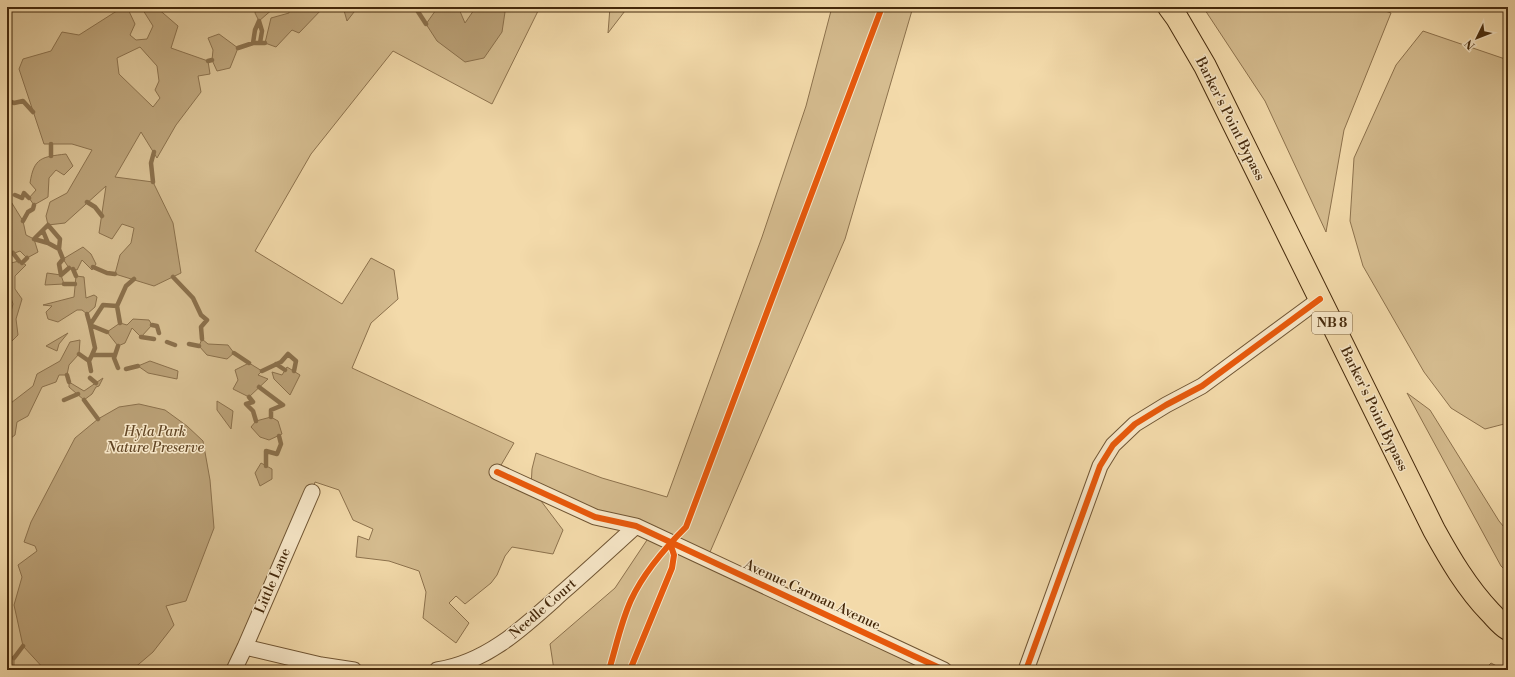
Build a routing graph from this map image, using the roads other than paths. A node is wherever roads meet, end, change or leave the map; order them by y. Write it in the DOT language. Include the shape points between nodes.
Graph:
graph roads {
  1 [pos="1169,7"];
  2 [pos="1320,299"];
  3 [pos="497,472"];
  4 [pos="312,492"];
  5 [pos="636,526"];
  6 [pos="1508,629"];
  7 [pos="245,647"];
  8 [pos="234,670"];
  9 [pos="354,670"];
  10 [pos="437,670"];
  11 [pos="944,670"];
  12 [pos="1026,670"];
  1 -- 2 [label="highway, Barker's Point Bypass / NB 8" via="1205,66"];
  2 -- 6 [label="highway, Barker's Point Bypass / NB 8" via="1434,530 1478,599"];
  2 -- 12 [label="street" via="1202,386 1135,424 1113,445 1100,466"];
  3 -- 5 [label="street, Avenue Carman Avenue" via="595,517"];
  4 -- 7 [label="street, Little Lane"];
  5 -- 10 [label="street, Needle Court" via="520,631 496,648 470,660"];
  5 -- 11 [label="street, Avenue Carman Avenue"];
  7 -- 8 [label="street, Little Lane"];
  7 -- 9 [label="street"];
}
